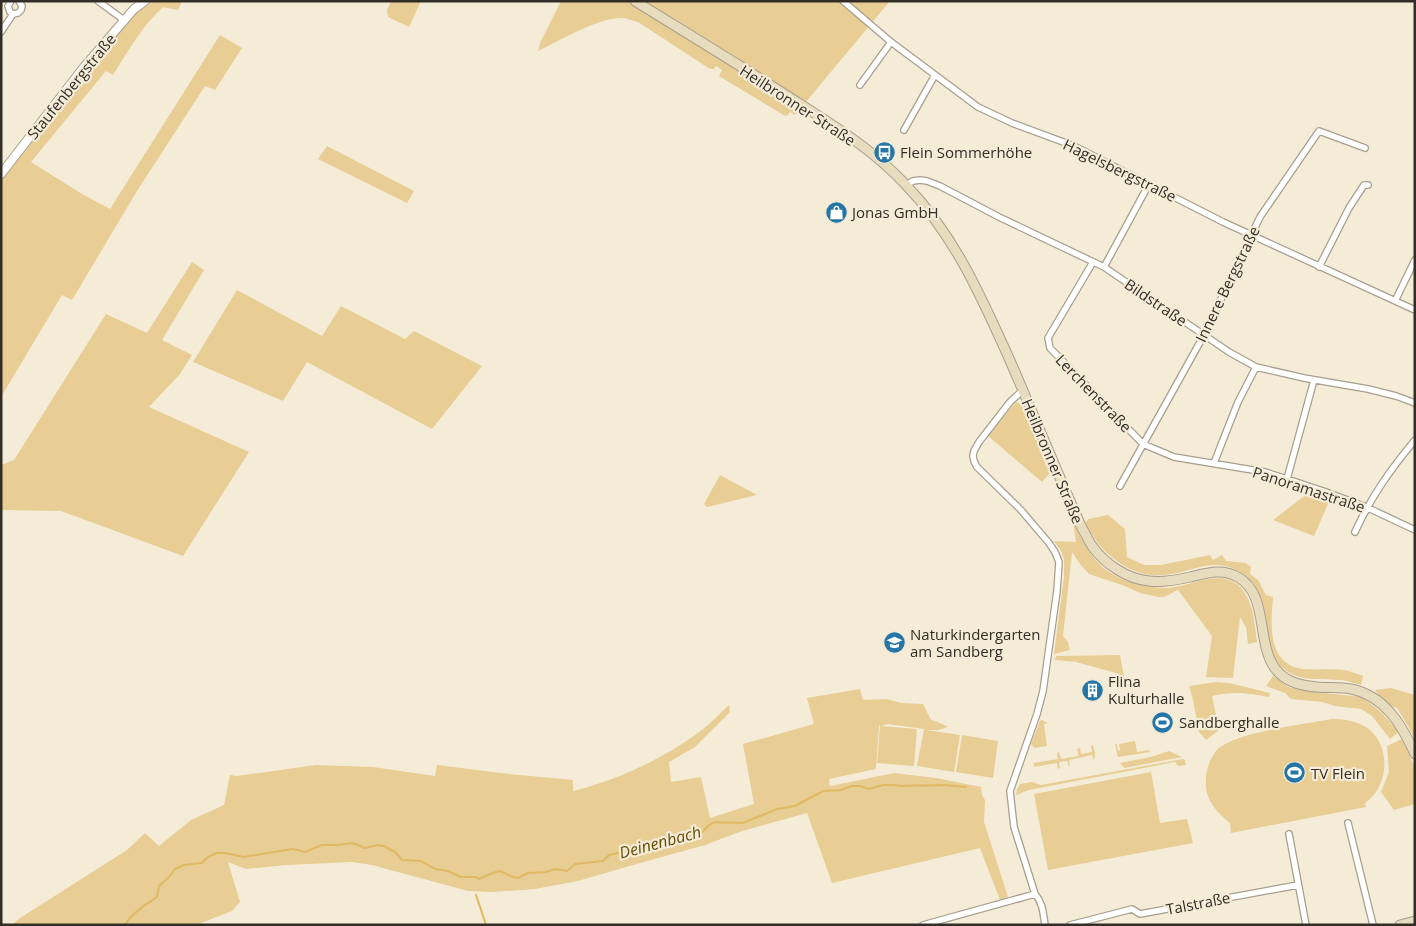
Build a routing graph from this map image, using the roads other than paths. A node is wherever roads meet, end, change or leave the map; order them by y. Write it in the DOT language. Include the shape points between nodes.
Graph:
graph roads {
  1 [pos="11,1"];
  2 [pos="19,1"];
  3 [pos="98,1"];
  4 [pos="145,1"];
  5 [pos="635,1"];
  6 [pos="843,1"];
  7 [pos="13,14"];
  8 [pos="124,20"];
  9 [pos="1,32"];
  10 [pos="891,42"];
  11 [pos="935,75"];
  12 [pos="860,85"];
  13 [pos="904,130"];
  14 [pos="1365,148"];
  15 [pos="1,174"];
  16 [pos="1149,184"];
  17 [pos="906,185"];
  18 [pos="1368,185"];
  19 [pos="1251,234"];
  20 [pos="1415,260"];
  21 [pos="1093,262"];
  22 [pos="1319,266"];
  23 [pos="1104,267"];
  24 [pos="1395,301"];
  25 [pos="1415,310"];
  26 [pos="1204,335"];
  27 [pos="1256,367"];
  28 [pos="1314,380"];
  29 [pos="1023,390"];
  30 [pos="1415,403"];
  31 [pos="1415,440"];
  32 [pos="1143,444"];
  33 [pos="1214,463"];
  34 [pos="1287,479"];
  35 [pos="1120,486"];
  36 [pos="1366,507"];
  37 [pos="1415,530"];
  38 [pos="1355,532"];
  39 [pos="1415,754"];
  40 [pos="1348,824"];
  41 [pos="1289,834"];
  42 [pos="1298,884"];
  43 [pos="1035,894"];
  44 [pos="1415,921"];
  45 [pos="923,925"];
  46 [pos="1045,925"];
  47 [pos="1070,925"];
  48 [pos="1306,925"];
  49 [pos="1373,925"];
  50 [pos="1400,925"];
  1 -- 7 [label="street" via="8,6"];
  2 -- 7 [label="street" via="21,10"];
  3 -- 8 [label="street"];
  4 -- 8 [label="street, Staufenbergstraße"];
  5 -- 17 [label="main road, Heilbronner Straße" via="837,128"];
  6 -- 10 [label="street, Hagelsbergstraße"];
  7 -- 9 [label="street"];
  8 -- 15 [label="street, Staufenbergstraße"];
  10 -- 11 [label="street, Hagelsbergstraße"];
  10 -- 12 [label="street"];
  11 -- 13 [label="street"];
  11 -- 16 [label="street, Hagelsbergstraße" via="978,107 1074,146"];
  14 -- 19 [label="street, Innere Bergstraße" via="1318,131"];
  16 -- 19 [label="street, Hagelsbergstraße"];
  16 -- 23 [label="street"];
  17 -- 21 [label="street, Bildstraße" via="920,180 940,186"];
  17 -- 29 [label="main road, Heilbronner Straße" via="947,235 960,257"];
  18 -- 22 [label="street" via="1364,185 1349,208"];
  19 -- 22 [label="street, Hagelsbergstraße"];
  19 -- 26 [label="street, Innere Bergstraße"];
  20 -- 24 [label="street"];
  21 -- 23 [label="street, Bildstraße"];
  21 -- 32 [label="street, Lerchenstraße" via="1048,338 1050,348"];
  22 -- 24 [label="street, Hagelsbergstraße"];
  23 -- 26 [label="street, Bildstraße"];
  24 -- 25 [label="street, Hagelsbergstraße"];
  26 -- 27 [label="street, Bildstraße"];
  26 -- 32 [label="street, Innere Bergstraße"];
  27 -- 28 [label="street, Bildstraße"];
  27 -- 33 [label="street"];
  28 -- 30 [label="street, Bildstraße" via="1396,396"];
  28 -- 34 [label="street"];
  29 -- 39 [label="main road, Heilbronner Straße" via="1081,526 1105,560 1118,570 1149,581 1169,581 1220,571 1243,580 1257,603 1265,645 1271,664 1279,674 1305,686 1351,689 1379,701 1396,718"];
  29 -- 43 [label="street" via="979,442 973,456 977,467 1049,542 1059,562 1043,691 1010,791 1014,827"];
  31 -- 36 [label="street"];
  32 -- 33 [label="street, Panoramastraße" via="1174,457"];
  32 -- 35 [label="street, Innere Bergstraße"];
  33 -- 34 [label="street, Panoramastraße"];
  34 -- 36 [label="street, Panoramastraße"];
  36 -- 37 [label="street, Panoramastraße"];
  36 -- 38 [label="street"];
  40 -- 49 [label="street"];
  41 -- 42 [label="street"];
  42 -- 47 [label="street, Talstraße" via="1140,914 1132,909"];
  42 -- 48 [label="street"];
  43 -- 45 [label="street"];
  43 -- 46 [label="street" via="1042,906"];
  44 -- 50 [label="main road"];
}
